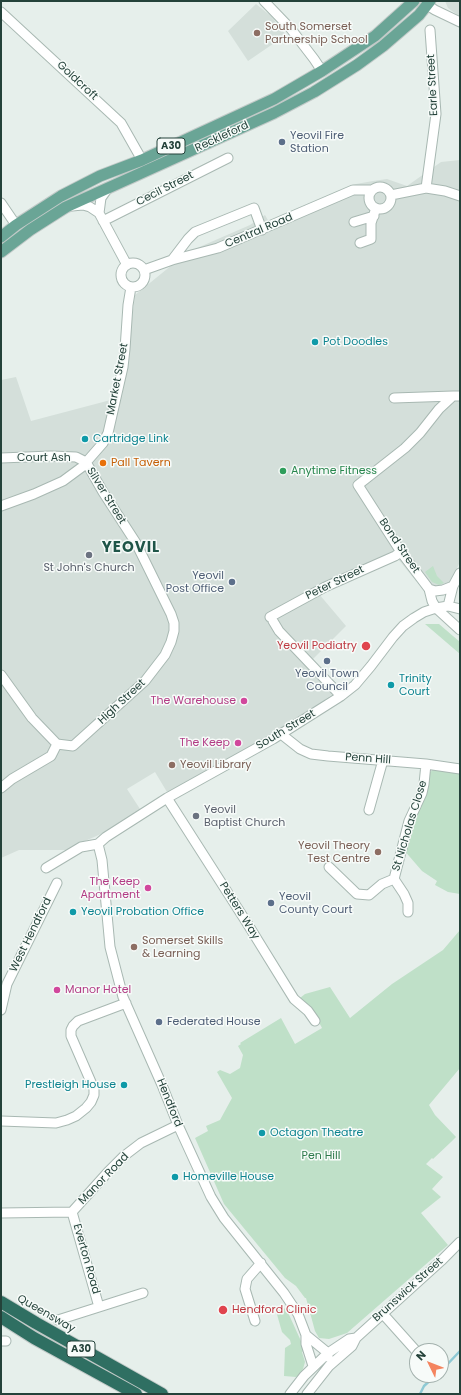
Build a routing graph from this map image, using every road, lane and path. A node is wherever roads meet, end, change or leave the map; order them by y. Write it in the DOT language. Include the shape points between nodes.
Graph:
graph roads {
  1 [pos="264,1"];
  2 [pos="414,1"];
  3 [pos="428,2"];
  4 [pos="1,12"];
  5 [pos="460,22"];
  6 [pos="430,30"];
  7 [pos="322,71"];
  8 [pos="228,158"];
  9 [pos="142,160"];
  10 [pos="108,188"];
  11 [pos="426,188"];
  12 [pos="372,190"];
  13 [pos="391,195"];
  14 [pos="460,196"];
  15 [pos="1,203"];
  16 [pos="66,207"];
  17 [pos="375,212"];
  18 [pos="101,217"];
  19 [pos="354,222"];
  20 [pos="16,225"];
  21 [pos="262,230"];
  22 [pos="1,237"];
  23 [pos="360,243"];
  24 [pos="1,252"];
  25 [pos="172,260"];
  26 [pos="127,265"];
  27 [pos="144,270"];
  28 [pos="131,287"];
  29 [pos="456,396"];
  30 [pos="394,398"];
  31 [pos="1,458"];
  32 [pos="86,462"];
  33 [pos="1,506"];
  34 [pos="401,552"];
  35 [pos="460,572"];
  36 [pos="453,586"];
  37 [pos="429,589"];
  38 [pos="448,606"];
  39 [pos="436,608"];
  40 [pos="460,609"];
  41 [pos="171,614"];
  42 [pos="460,630"];
  43 [pos="1,675"];
  44 [pos="341,696"];
  45 [pos="282,734"];
  46 [pos="57,744"];
  47 [pos="383,760"];
  48 [pos="426,764"];
  49 [pos="460,769"];
  50 [pos="1,788"];
  51 [pos="167,798"];
  52 [pos="369,810"];
  53 [pos="98,844"];
  54 [pos="328,867"];
  55 [pos="46,868"];
  56 [pos="394,879"];
  57 [pos="57,883"];
  58 [pos="411,905"];
  59 [pos="2,999"];
  60 [pos="126,1003"];
  61 [pos="1,1010"];
  62 [pos="315,1021"];
  63 [pos="1,1121"];
  64 [pos="178,1125"];
  65 [pos="72,1212"];
  66 [pos="1,1213"];
  67 [pos="460,1242"];
  68 [pos="261,1263"];
  69 [pos="143,1293"];
  70 [pos="1,1302"];
  71 [pos="99,1307"];
  72 [pos="383,1314"];
  73 [pos="1,1317"];
  74 [pos="58,1320"];
  75 [pos="255,1320"];
  76 [pos="306,1335"];
  77 [pos="356,1338"];
  78 [pos="409,1343"];
  79 [pos="328,1353"];
  80 [pos="313,1366"];
  81 [pos="327,1369"];
  82 [pos="136,1394"];
  83 [pos="162,1394"];
  84 [pos="290,1394"];
  85 [pos="307,1394"];
  1 -- 7 [label="street" via="291,29"];
  2 -- 7 [label="main road, Reckleford / A30" via="375,36"];
  3 -- 5 [label="street" via="435,10"];
  3 -- 10 [label="main road, Reckleford / A30" via="419,15 383,46 314,92 274,113"];
  4 -- 9 [label="street, Goldcroft" via="121,123"];
  6 -- 11 [label="street, Earle Street" via="436,114"];
  7 -- 9 [label="main road, Reckleford / A30" via="274,99"];
  8 -- 18 [label="street, Cecil Street"];
  9 -- 20 [label="main road, Reckleford / A30" via="100,176 61,196"];
  10 -- 16 [label="main road, Reckleford / A30"];
  10 -- 18 [label="street" via="101,198"];
  11 -- 13 [label="street"];
  11 -- 14 [label="street" via="445,190"];
  12 -- 13 [label="street" via="383,187"];
  12 -- 17 [label="street" via="369,200"];
  12 -- 21 [label="street, Central Road" via="353,190"];
  13 -- 17 [label="street" via="386,207"];
  15 -- 20 [label="street"];
  16 -- 18 [label="street" via="83,204 90,206"];
  16 -- 24 [label="main road, Reckleford / A30"];
  17 -- 19 [label="street"];
  17 -- 23 [label="street" via="371,223 372,240"];
  18 -- 26 [label="street"];
  20 -- 22 [label="main road, Reckleford / A30"];
  21 -- 25 [label="street, Central Road" via="218,248"];
  21 -- 25 [label="street" via="254,208 195,232"];
  25 -- 27 [label="street, Central Road"];
  26 -- 27 [label="street" via="135,263"];
  26 -- 28 [label="street" via="121,276 124,283"];
  27 -- 28 [label="street" via="144,281 139,286"];
  28 -- 32 [label="street, Market Street" via="123,367 108,433"];
  29 -- 30 [label="street"];
  29 -- 34 [label="street, Bond Street" via="439,409 405,448 358,485"];
  31 -- 32 [label="street, Court Ash" via="76,457"];
  32 -- 33 [label="street, Market Street" via="63,481"];
  32 -- 41 [label="street, Silver Street" via="136,543"];
  34 -- 37 [label="street, Bond Street"];
  34 -- 44 [label="street, Peter Street" via="325,587 272,619 279,631"];
  35 -- 36 [label="street"];
  36 -- 37 [label="street" via="443,590"];
  36 -- 38 [label="street"];
  37 -- 39 [label="street, Bond Street"];
  38 -- 39 [label="street, South Street"];
  38 -- 40 [label="street"];
  39 -- 42 [label="street"];
  39 -- 44 [label="street, South Street" via="424,612 403,626 355,685"];
  41 -- 46 [label="street, High Street" via="174,631 171,642 165,655 145,681 73,746"];
  43 -- 46 [label="street" via="32,718"];
  44 -- 45 [label="street, South Street"];
  45 -- 47 [label="street, Penn Hill" via="300,749 311,754"];
  45 -- 51 [label="street, South Street"];
  46 -- 50 [label="street" via="51,756"];
  47 -- 48 [label="street, Penn Hill"];
  47 -- 52 [label="street"];
  48 -- 49 [label="street, Penn Hill"];
  48 -- 56 [label="street, St Nicholas Close" via="423,789 409,821"];
  51 -- 53 [label="street, South Street"];
  51 -- 62 [label="street, Petters Way" via="294,999"];
  53 -- 55 [label="street" via="81,847"];
  53 -- 60 [label="street, Hendford" via="102,860 110,947"];
  54 -- 56 [label="street, St Nicholas Close" via="357,894 369,895 382,884"];
  56 -- 58 [label="street"];
  57 -- 59 [label="street, West Hendford"];
  59 -- 61 [label="street, West Hendford"];
  60 -- 63 [label="street" via="78,1022 71,1030 71,1036 94,1089 94,1095 86,1108 76,1116 56,1123"];
  60 -- 64 [label="street, Hendford"];
  64 -- 65 [label="street, Manor Road" via="141,1143 124,1156"];
  64 -- 68 [label="street, Hendford" via="211,1197 224,1218"];
  65 -- 66 [label="street, Manor Road"];
  65 -- 71 [label="street, Everton Road"];
  67 -- 72 [label="street, Brunswick Street"];
  68 -- 75 [label="street" via="247,1279 245,1289"];
  68 -- 76 [label="street, Hendford" via="298,1314"];
  69 -- 71 [label="street, Everton Road"];
  70 -- 83 [label="highway, Queensway / A30"];
  71 -- 74 [label="street, Everton Road"];
  72 -- 77 [label="street, Brunswick Street"];
  72 -- 78 [label="street"];
  73 -- 82 [label="highway, A30"];
  76 -- 79 [label="street, Hendford"];
  76 -- 80 [label="street, Hendford"];
  77 -- 79 [label="street, Brunswick Street" via="349,1339"];
  77 -- 81 [label="street, Brunswick Street" via="352,1346"];
  79 -- 80 [label="street, Brunswick Street"];
  79 -- 81 [label="street"];
  80 -- 84 [label="street, Brunswick Street"];
  81 -- 85 [label="street, Brunswick Street"];
}
